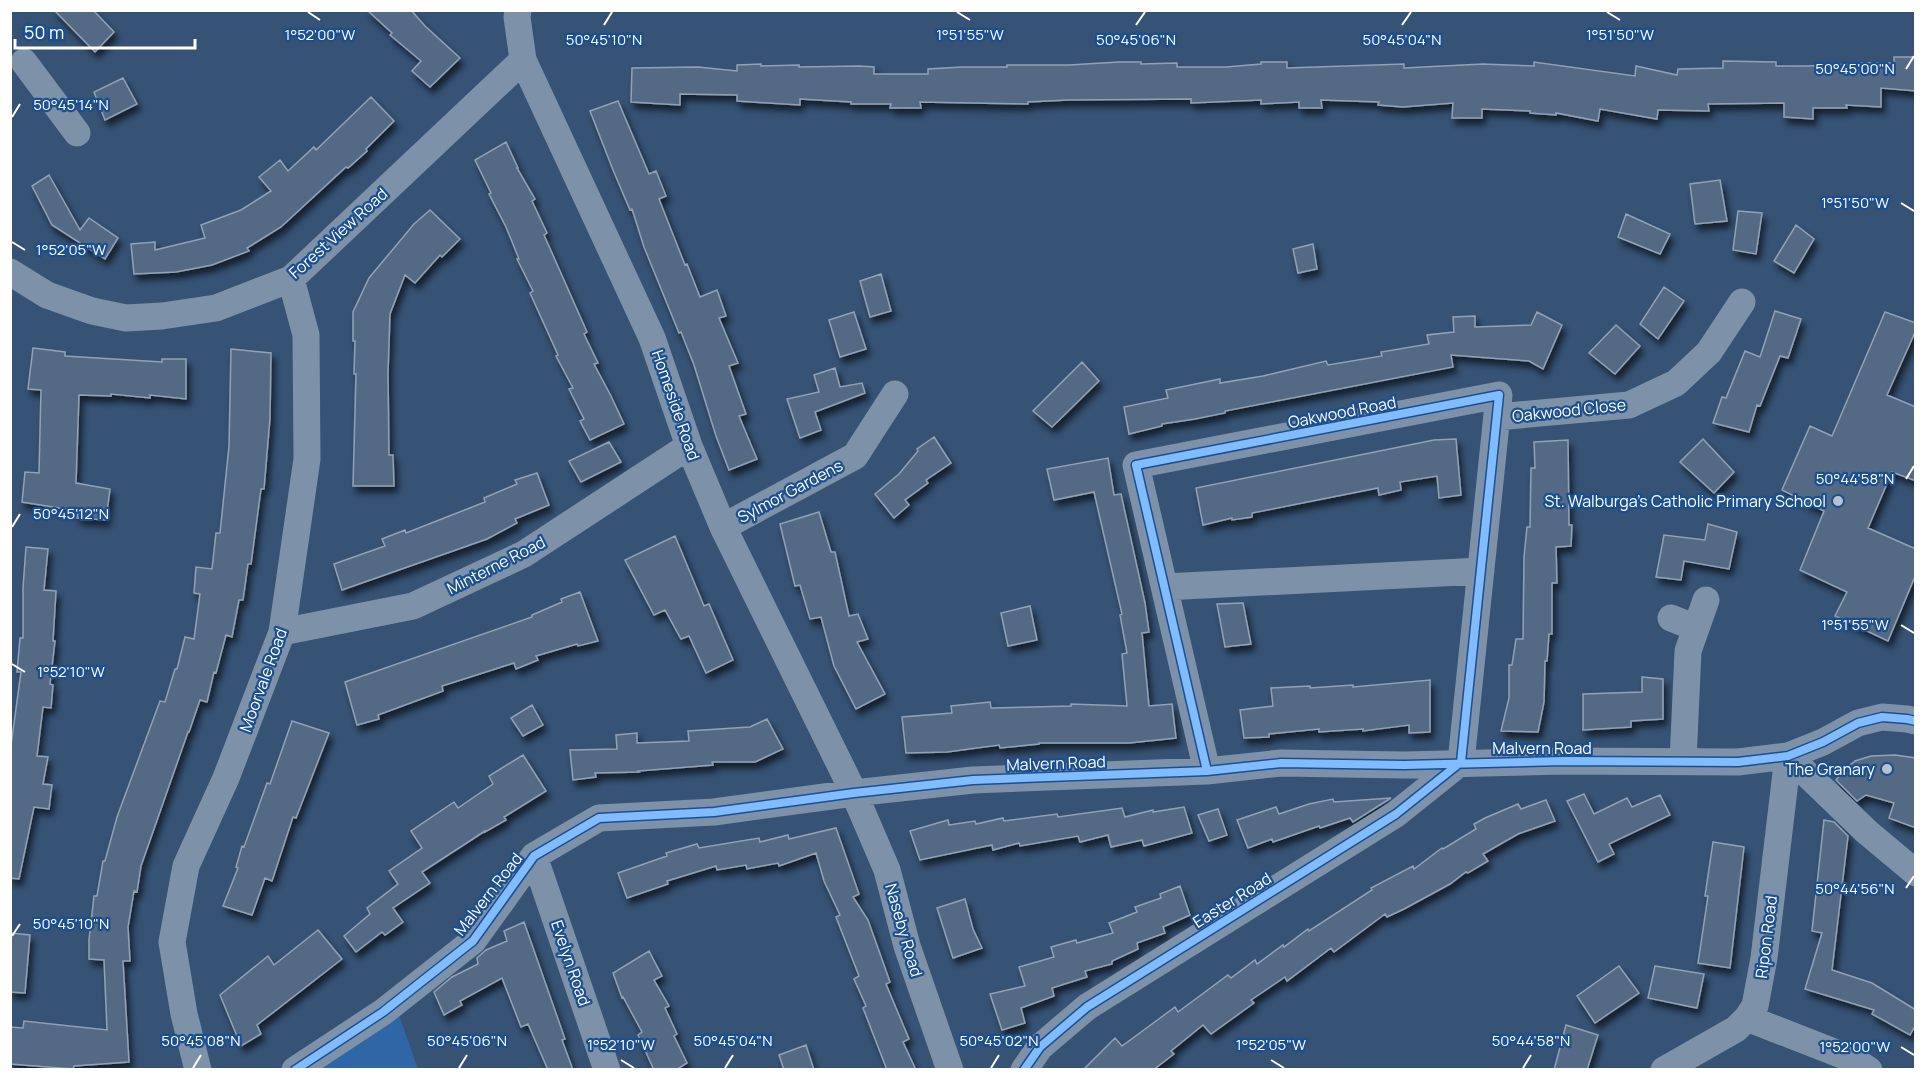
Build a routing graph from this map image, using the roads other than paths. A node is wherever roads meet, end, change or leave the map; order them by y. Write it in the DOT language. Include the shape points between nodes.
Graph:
graph roads {
  1 [pos="518,10"];
  2 [pos="15,58"];
  3 [pos="523,60"];
  4 [pos="77,133"];
  5 [pos="10,272"];
  6 [pos="291,279"];
  7 [pos="1742,302"];
  8 [pos="895,394"];
  9 [pos="1497,417"];
  10 [pos="689,446"];
  11 [pos="723,527"];
  12 [pos="1481,571"];
  13 [pos="1165,587"];
  14 [pos="1706,600"];
  15 [pos="1671,618"];
  16 [pos="1696,628"];
  17 [pos="282,632"];
  18 [pos="1913,712"];
  19 [pos="1788,756"];
  20 [pos="1683,761"];
  21 [pos="1461,762"];
  22 [pos="1207,771"];
  23 [pos="854,793"];
  24 [pos="534,856"];
  25 [pos="1916,873"];
  26 [pos="1747,1018"];
  27 [pos="198,1070"];
  28 [pos="295,1070"];
  29 [pos="607,1070"];
  30 [pos="950,1070"];
  31 [pos="1024,1070"];
  32 [pos="1664,1070"];
  33 [pos="1869,1070"];
  1 -- 3 [label="street, Homeside Road"];
  2 -- 4 [label="street"];
  3 -- 6 [label="street, Forest View Road"];
  3 -- 10 [label="street, Homeside Road" via="652,338"];
  5 -- 6 [label="street, Forest View Road" via="47,295 126,318 216,309"];
  6 -- 17 [label="street, Moorvale Road" via="306,335 307,459"];
  7 -- 9 [label="street, Oakwood Close" via="1709,352 1676,383 1629,405"];
  8 -- 11 [label="street, Sylmor Gardens" via="855,456"];
  9 -- 12 [label="street, Oakwood Road"];
  9 -- 13 [label="street, Oakwood Road" via="1499,395 1136,465"];
  10 -- 11 [label="street, Homeside Road"];
  10 -- 17 [label="street, Minterne Road" via="524,555 413,606"];
  11 -- 23 [label="street, Homeside Road"];
  12 -- 13 [label="street"];
  12 -- 21 [label="street, Oakwood Road"];
  13 -- 22 [label="street, Oakwood Road"];
  14 -- 16 [label="street"];
  15 -- 16 [label="street"];
  16 -- 20 [label="street" via="1688,651"];
  17 -- 27 [label="street, Moorvale Road" via="226,778 186,866 172,942 183,1014"];
  18 -- 19 [label="street, Malvern Road" via="1858,723"];
  19 -- 20 [label="street, Malvern Road" via="1738,762"];
  19 -- 25 [label="street"];
  19 -- 26 [label="street, Ripon Road" via="1759,993"];
  20 -- 21 [label="street, Malvern Road"];
  21 -- 22 [label="street, Malvern Road" via="1281,763"];
  21 -- 31 [label="street, Easter Road" via="1396,814 1087,1006 1040,1047"];
  22 -- 23 [label="street, Malvern Road" via="974,780"];
  23 -- 24 [label="street, Malvern Road" via="714,812 599,818"];
  23 -- 30 [label="street, Naseby Road" via="887,870 907,946"];
  24 -- 28 [label="street, Malvern Road" via="473,941 383,1012"];
  24 -- 29 [label="street, Evelyn Road"];
  26 -- 32 [label="street, Ripon Road" via="1736,1029"];
  26 -- 33 [label="street" via="1852,1059"];
}
